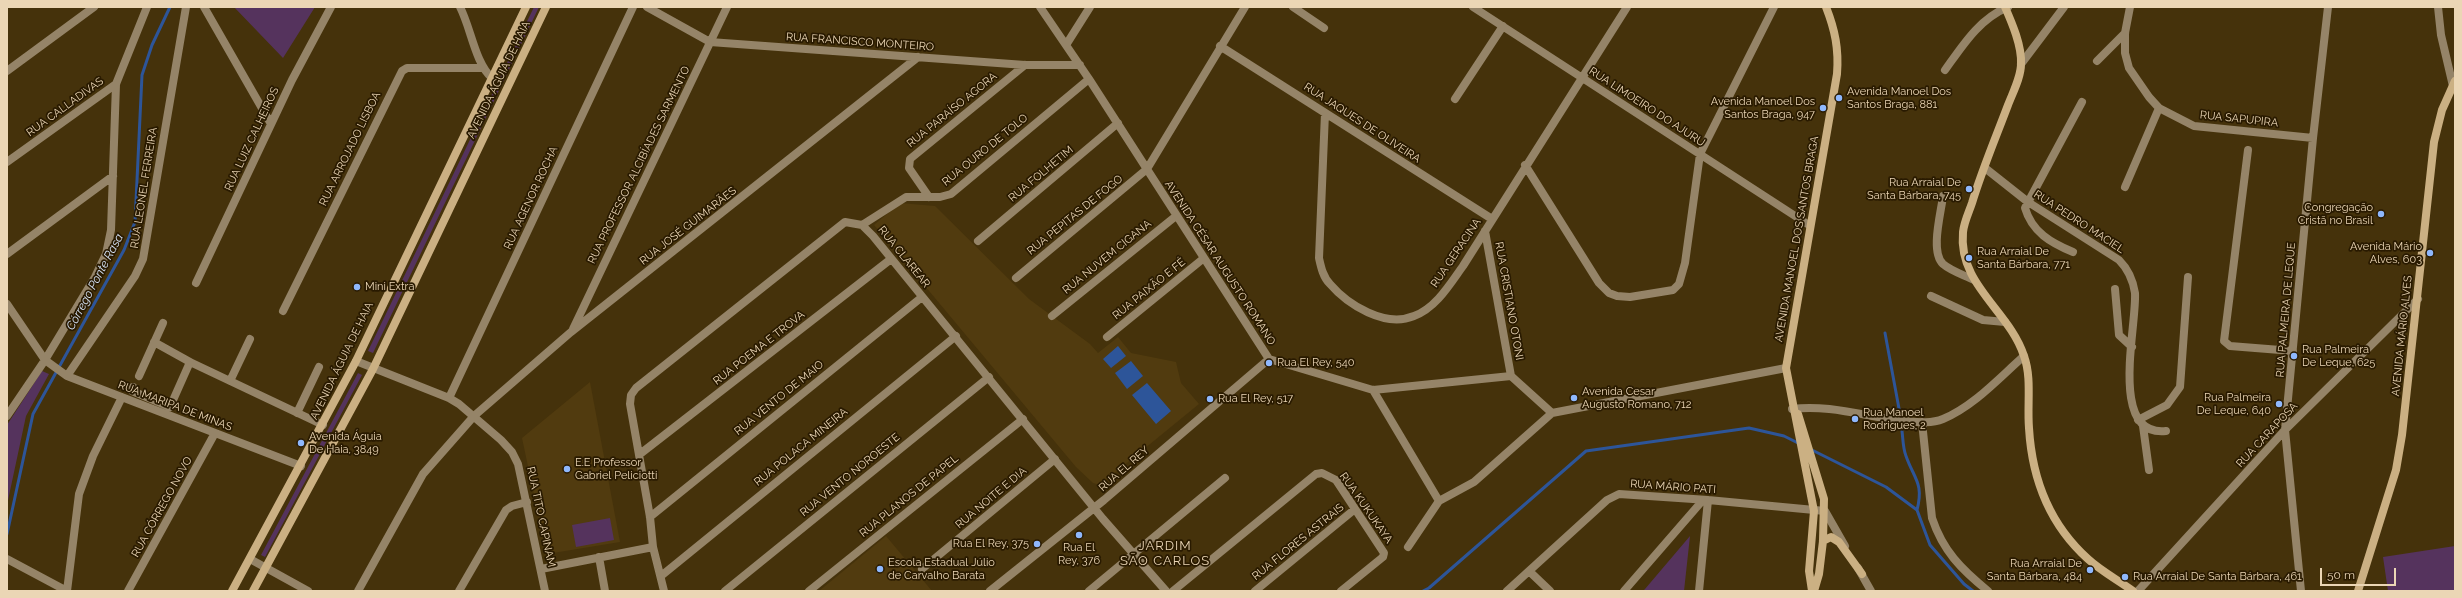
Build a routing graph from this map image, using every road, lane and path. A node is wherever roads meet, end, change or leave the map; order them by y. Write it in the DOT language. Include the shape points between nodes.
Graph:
graph roads {
  1 [pos="94,7"];
  2 [pos="147,7"];
  3 [pos="186,7"];
  4 [pos="204,7"];
  5 [pos="331,7"];
  6 [pos="460,7"];
  7 [pos="526,7"];
  8 [pos="546,7"];
  9 [pos="633,7"];
  10 [pos="647,7"];
  11 [pos="727,7"];
  12 [pos="1040,7"];
  13 [pos="1090,7"];
  14 [pos="1245,7"];
  15 [pos="1293,7"];
  16 [pos="1473,7"];
  17 [pos="1627,7"];
  18 [pos="1774,7"];
  19 [pos="1826,7"];
  20 [pos="2006,7"];
  21 [pos="2064,7"];
  22 [pos="2130,7"];
  23 [pos="2328,7"];
  24 [pos="2438,7"];
  25 [pos="660,10"];
  26 [pos="1503,26"];
  27 [pos="1324,28"];
  28 [pos="2125,33"];
  29 [pos="710,42"];
  30 [pos="1066,45"];
  31 [pos="1220,46"];
  32 [pos="918,56"];
  33 [pos="2098,61"];
  34 [pos="1025,64"];
  35 [pos="2021,64"];
  36 [pos="1080,65"];
  37 [pos="482,68"];
  38 [pos="1945,70"];
  39 [pos="7,71"];
  40 [pos="1581,77"];
  41 [pos="492,78"];
  42 [pos="1089,79"];
  43 [pos="116,84"];
  44 [pos="2454,84"];
  45 [pos="1455,100"];
  46 [pos="2082,102"];
  47 [pos="2159,108"];
  48 [pos="1324,113"];
  49 [pos="1118,123"];
  50 [pos="271,124"];
  51 [pos="2313,138"];
  52 [pos="2248,150"];
  53 [pos="1700,154"];
  54 [pos="7,162"];
  55 [pos="1525,165"];
  56 [pos="1985,168"];
  57 [pos="1147,169"];
  58 [pos="113,176"];
  59 [pos="2125,187"];
  60 [pos="1943,196"];
  61 [pos="929,197"];
  62 [pos="2028,202"];
  63 [pos="1176,216"];
  64 [pos="1492,219"];
  65 [pos="862,225"];
  66 [pos="1809,225"];
  67 [pos="1485,231"];
  68 [pos="978,241"];
  69 [pos="2073,252"];
  70 [pos="7,254"];
  71 [pos="1204,258"];
  72 [pos="891,259"];
  73 [pos="2188,277"];
  74 [pos="1016,278"];
  75 [pos="1974,280"];
  76 [pos="196,283"];
  77 [pos="2115,289"];
  78 [pos="1931,296"];
  79 [pos="922,298"];
  80 [pos="2418,299"];
  81 [pos="7,304"];
  82 [pos="283,310"];
  83 [pos="1052,316"];
  84 [pos="2005,322"];
  85 [pos="163,324"];
  86 [pos="571,332"];
  87 [pos="956,336"];
  88 [pos="1107,337"];
  89 [pos="250,339"];
  90 [pos="154,342"];
  91 [pos="2132,347"];
  92 [pos="2293,351"];
  93 [pos="2024,356"];
  94 [pos="1268,359"];
  95 [pos="46,361"];
  96 [pos="356,361"];
  97 [pos="190,362"];
  98 [pos="319,367"];
  99 [pos="1786,368"];
  100 [pos="373,369"];
  101 [pos="66,375"];
  102 [pos="139,376"];
  103 [pos="1511,376"];
  104 [pos="989,377"];
  105 [pos="230,381"];
  106 [pos="133,387"];
  107 [pos="1373,390"];
  108 [pos="122,397"];
  109 [pos="449,398"];
  110 [pos="1794,407"];
  111 [pos="297,413"];
  112 [pos="1552,413"];
  113 [pos="7,416"];
  114 [pos="474,416"];
  115 [pos="1023,419"];
  116 [pos="1922,422"];
  117 [pos="2141,423"];
  118 [pos="323,425"];
  119 [pos="2285,430"];
  120 [pos="2166,431"];
  121 [pos="215,433"];
  122 [pos="640,454"];
  123 [pos="1055,459"];
  124 [pos="1809,463"];
  125 [pos="301,466"];
  126 [pos="2149,470"];
  127 [pos="1225,478"];
  128 [pos="1706,500"];
  129 [pos="1439,501"];
  130 [pos="527,502"];
  131 [pos="1094,507"];
  132 [pos="1355,509"];
  133 [pos="1814,511"];
  134 [pos="1824,512"];
  135 [pos="650,517"];
  136 [pos="1823,541"];
  137 [pos="653,547"];
  138 [pos="1408,547"];
  139 [pos="1134,555"];
  140 [pos="599,557"];
  141 [pos="7,559"];
  142 [pos="250,559"];
  143 [pos="267,568"];
  144 [pos="541,569"];
  145 [pos="922,569"];
  146 [pos="1529,571"];
  147 [pos="1862,574"];
  148 [pos="661,576"];
  149 [pos="67,591"];
  150 [pos="128,591"];
  151 [pos="232,591"];
  152 [pos="253,591"];
  153 [pos="308,591"];
  154 [pos="358,591"];
  155 [pos="459,591"];
  156 [pos="545,591"];
  157 [pos="605,591"];
  158 [pos="664,591"];
  159 [pos="725,591"];
  160 [pos="809,591"];
  161 [pos="990,591"];
  162 [pos="1089,591"];
  163 [pos="1166,591"];
  164 [pos="1173,591"];
  165 [pos="1255,591"];
  166 [pos="1341,591"];
  167 [pos="1507,591"];
  168 [pos="1550,591"];
  169 [pos="1624,591"];
  170 [pos="1699,591"];
  171 [pos="1813,591"];
  172 [pos="1871,591"];
  173 [pos="1988,591"];
  174 [pos="2133,591"];
  175 [pos="2138,591"];
  176 [pos="2301,591"];
  177 [pos="2358,591"];
  1 -- 39 [label="street"];
  2 -- 43 [label="street"];
  3 -- 101 [label="street, RUA LEONEL FERREIRA" via="144,259 135,276"];
  4 -- 50 [label="street"];
  5 -- 50 [label="street, RUA LUIZ CALHEIROS"];
  6 -- 37 [label="street" via="468,23"];
  7 -- 41 [label="street, AVENIDA ÁGUIA DE HAIA"];
  8 -- 100 [label="street, AVENIDA ÁGUIA DE HAIA"];
  9 -- 109 [label="street, RUA AGENOR ROCHA"];
  10 -- 25 [label="street, RUA FRANCISCO MONTEIRO"];
  11 -- 29 [label="street, RUA PROFESSOR ALCIBÍADES SARMENTO"];
  12 -- 30 [label="street, AVENIDA CÉSAR AUGUSTO ROMANO"];
  13 -- 30 [label="street"];
  14 -- 31 [label="street, RUA PEPITAS DE FOGO"];
  15 -- 27 [label="street"];
  16 -- 26 [label="street, RUA LIMOEIRO DO AJURU"];
  17 -- 40 [label="street, RUA GERACINA"];
  18 -- 53 [label="street"];
  19 -- 66 [label="street, AVENIDA MANOEL DOS SANTOS BRAGA" via="1839,54"];
  20 -- 35 [label="street" via="2016,36"];
  20 -- 38 [label="street" via="1982,23"];
  21 -- 35 [label="street"];
  22 -- 28 [label="street, RUA SAPUPIRA"];
  23 -- 51 [label="street, RUA PALMEIRA DE LEQUE"];
  24 -- 44 [label="street" via="2441,35"];
  25 -- 29 [label="street, RUA FRANCISCO MONTEIRO"];
  26 -- 40 [label="street, RUA LIMOEIRO DO AJURU"];
  26 -- 45 [label="street"];
  28 -- 33 [label="street"];
  28 -- 47 [label="street, RUA SAPUPIRA" via="2125,53 2129,68"];
  29 -- 32 [label="street, RUA FRANCISCO MONTEIRO"];
  29 -- 86 [label="street, RUA PROFESSOR ALCIBÍADES SARMENTO"];
  30 -- 36 [label="street, AVENIDA CÉSAR AUGUSTO ROMANO"];
  31 -- 48 [label="street, RUA JAQUES DE OLIVEIRA"];
  31 -- 57 [label="street, RUA PEPITAS DE FOGO"];
  32 -- 34 [label="street, RUA FRANCISCO MONTEIRO"];
  32 -- 86 [label="street, RUA JOSÉ GUIMARÃES"];
  34 -- 36 [label="street, RUA FRANCISCO MONTEIRO"];
  34 -- 61 [label="street, RUA PARAÍSO AGORA" via="910,159 909,168"];
  35 -- 56 [label="street" via="2017,82"];
  36 -- 42 [label="street, AVENIDA CÉSAR AUGUSTO ROMANO"];
  37 -- 41 [label="street"];
  37 -- 82 [label="street, RUA ARROJADO LISBOA" via="407,68 402,71"];
  40 -- 53 [label="street, RUA LIMOEIRO DO AJURU"];
  40 -- 55 [label="street, RUA GERACINA"];
  41 -- 96 [label="street, AVENIDA ÁGUIA DE HAIA"];
  42 -- 49 [label="street, AVENIDA CÉSAR AUGUSTO ROMANO"];
  42 -- 61 [label="street, RUA OURO DE TOLO" via="951,194"];
  43 -- 54 [label="street, RUA CALLADIVAS"];
  43 -- 58 [label="street"];
  44 -- 80 [label="street, AVENIDA MÁRIO ALVES" via="2442,110 2434,142"];
  46 -- 62 [label="street"];
  47 -- 51 [label="street, RUA SAPUPIRA" via="2194,126"];
  47 -- 59 [label="street"];
  48 -- 64 [label="street, RUA JAQUES DE OLIVEIRA"];
  48 -- 67 [label="street, RUA GERACINA" via="1319,258 1329,283 1351,302 1371,314 1391,319 1418,314 1440,297"];
  49 -- 57 [label="street, AVENIDA CÉSAR AUGUSTO ROMANO"];
  49 -- 68 [label="street, RUA FOLHETIM"];
  50 -- 76 [label="street, RUA LUIZ CALHEIROS"];
  51 -- 92 [label="street, RUA PALMEIRA DE LEQUE"];
  52 -- 92 [label="street" via="2224,341 2230,346"];
  53 -- 55 [label="street" via="1685,263 1679,284 1673,290 1630,297 1609,293 1599,283"];
  53 -- 66 [label="street, RUA LIMOEIRO DO AJURU"];
  55 -- 64 [label="street, RUA GERACINA"];
  56 -- 62 [label="street, RUA PEDRO MACIEL"];
  56 -- 75 [label="street" via="1963,230 1963,247"];
  57 -- 63 [label="street, AVENIDA CÉSAR AUGUSTO ROMANO"];
  57 -- 74 [label="street, RUA PEPITAS DE FOGO"];
  58 -- 70 [label="street"];
  58 -- 95 [label="street" via="106,254"];
  60 -- 75 [label="street" via="1936,247 1938,256 1948,267"];
  61 -- 65 [label="street, RUA OURO DE TOLO" via="906,197"];
  62 -- 69 [label="street" via="2025,208 2029,221 2038,232"];
  62 -- 91 [label="street, RUA PEDRO MACIEL" via="2125,266 2133,281 2135,293"];
  63 -- 71 [label="street, AVENIDA CÉSAR AUGUSTO ROMANO"];
  63 -- 83 [label="street, RUA NUVEM CIGANA"];
  64 -- 67 [label="street, RUA GERACINA"];
  65 -- 72 [label="street, RUA CLAREAR"];
  65 -- 122 [label="street, RUA CLAREAR" via="845,222 636,388 631,395 630,404"];
  66 -- 99 [label="street, AVENIDA MANOEL DOS SANTOS BRAGA"];
  67 -- 103 [label="street, RUA CRISTIANO OTONI"];
  71 -- 88 [label="street, RUA PAIXÃO E FÉ"];
  71 -- 94 [label="street, AVENIDA CÉSAR AUGUSTO ROMANO"];
  72 -- 79 [label="street, RUA CLAREAR"];
  72 -- 122 [label="street, RUA POEMA E TROVA"];
  73 -- 117 [label="street" via="2180,387 2167,405"];
  75 -- 84 [label="street" via="1983,296"];
  77 -- 91 [label="street" via="2119,335"];
  78 -- 84 [label="street" via="1983,320"];
  79 -- 87 [label="street, RUA CLAREAR"];
  79 -- 135 [label="street, RUA VENTO DE MAIO"];
  80 -- 119 [label="street, RUA CARAPOSA"];
  80 -- 177 [label="street, AVENIDA MÁRIO ALVES" via="2396,470"];
  81 -- 95 [label="street"];
  84 -- 93 [label="street"];
  85 -- 90 [label="street"];
  86 -- 114 [label="street, RUA JOSÉ GUIMARÃES"];
  87 -- 104 [label="street, RUA CLAREAR"];
  87 -- 148 [label="street, RUA POLACA MINEIRA"];
  89 -- 105 [label="street"];
  90 -- 97 [label="street"];
  90 -- 102 [label="street"];
  91 -- 117 [label="street, RUA PEDRO MACIEL" via="2131,401"];
  92 -- 119 [label="street, RUA PALMEIRA DE LEQUE"];
  93 -- 116 [label="street" via="1959,410 1941,420"];
  93 -- 174 [label="street" via="2029,394 2030,443 2035,470 2047,507 2064,534 2088,559"];
  94 -- 107 [label="street, AVENIDA CÉSAR AUGUSTO ROMANO"];
  94 -- 131 [label="street, RUA EL REY"];
  95 -- 101 [label="street, RUA MARIPA DE MINAS"];
  95 -- 113 [label="street"];
  96 -- 100 [label="street, RUA TITO CAPINAM"];
  96 -- 118 [label="street, AVENIDA ÁGUIA DE HAIA"];
  97 -- 105 [label="street"];
  97 -- 106 [label="street" via="170,407 132,391"];
  98 -- 111 [label="street"];
  99 -- 110 [label="street, AVENIDA MANOEL DOS SANTOS BRAGA"];
  99 -- 112 [label="street"];
  100 -- 109 [label="street, RUA TITO CAPINAM"];
  100 -- 143 [label="street, AVENIDA ÁGUIA DE HAIA"];
  101 -- 108 [label="street, RUA MARIPA DE MINAS"];
  103 -- 107 [label="street, AVENIDA CÉSAR AUGUSTO ROMANO"];
  103 -- 112 [label="street"];
  104 -- 115 [label="street, RUA CLAREAR"];
  104 -- 159 [label="street, RUA VENTO NOROESTE"];
  105 -- 111 [label="street"];
  107 -- 129 [label="street"];
  108 -- 121 [label="street, RUA MARIPA DE MINAS"];
  108 -- 149 [label="street" via="93,456 79,494"];
  109 -- 114 [label="street, RUA TITO CAPINAM"];
  110 -- 116 [label="street" via="1825,408 1875,418"];
  110 -- 124 [label="street, AVENIDA MANOEL DOS SANTOS BRAGA"];
  111 -- 118 [label="street"];
  112 -- 129 [label="street" via="1474,482"];
  114 -- 130 [label="street, RUA TITO CAPINAM" via="512,452 518,464"];
  114 -- 154 [label="street, RUA JOSÉ GUIMARÃES" via="423,474"];
  115 -- 123 [label="street, RUA CLAREAR"];
  115 -- 160 [label="street, RUA PLANOS DE PAPEL"];
  116 -- 173 [label="street" via="1932,518 1936,531 1942,545 1956,562"];
  117 -- 120 [label="street" via="2158,432"];
  117 -- 126 [label="street, RUA PEDRO MACIEL"];
  118 -- 125 [label="street, AVENIDA ÁGUIA DE HAIA"];
  119 -- 175 [label="street, RUA CARAPOSA"];
  119 -- 176 [label="street, RUA PALMEIRA DE LEQUE"];
  121 -- 125 [label="street, RUA MARIPA DE MINAS"];
  121 -- 150 [label="street, RUA CÓRREGO NOVO"];
  122 -- 135 [label="street, RUA CLAREAR"];
  123 -- 131 [label="street, RUA CLAREAR"];
  123 -- 145 [label="street, RUA NOITE E DIA"];
  124 -- 133 [label="street"];
  124 -- 134 [label="street" via="1824,499"];
  125 -- 142 [label="street, AVENIDA ÁGUIA DE HAIA"];
  127 -- 139 [label="street"];
  128 -- 133 [label="street, RUA MÁRIO PATI"];
  128 -- 146 [label="street, RUA MÁRIO PATI" via="1619,494 1607,500"];
  128 -- 169 [label="street"];
  128 -- 170 [label="street"];
  129 -- 138 [label="street"];
  130 -- 144 [label="street, RUA TITO CAPINAM"];
  130 -- 155 [label="street" via="506,510"];
  131 -- 139 [label="street, RUA CLAREAR"];
  131 -- 161 [label="street, RUA EL REY"];
  132 -- 164 [label="street, RUA KUKUKAYA" via="1336,480 1330,475 1316,474"];
  132 -- 165 [label="street, RUA FLORES ASTRAIS"];
  132 -- 166 [label="street, RUA KUKUKAYA" via="1384,553 1383,557"];
  133 -- 134 [label="street, RUA MÁRIO PATI"];
  133 -- 171 [label="street" via="1809,572"];
  134 -- 136 [label="street"];
  134 -- 147 [label="street"];
  135 -- 137 [label="street, RUA CLAREAR"];
  136 -- 147 [label="street" via="1831,537 1839,542"];
  136 -- 171 [label="street" via="1819,574"];
  137 -- 140 [label="street"];
  137 -- 148 [label="street, RUA CLAREAR"];
  139 -- 162 [label="street"];
  139 -- 163 [label="street, RUA CLAREAR"];
  140 -- 144 [label="street"];
  140 -- 157 [label="street"];
  141 -- 149 [label="street"];
  142 -- 143 [label="street"];
  142 -- 151 [label="street, AVENIDA ÁGUIA DE HAIA"];
  143 -- 152 [label="street, AVENIDA ÁGUIA DE HAIA"];
  143 -- 153 [label="street"];
  144 -- 156 [label="street, RUA TITO CAPINAM"];
  146 -- 167 [label="street, RUA MÁRIO PATI"];
  146 -- 168 [label="street"];
  147 -- 172 [label="street"];
  148 -- 158 [label="street, RUA CLAREAR"];
}
